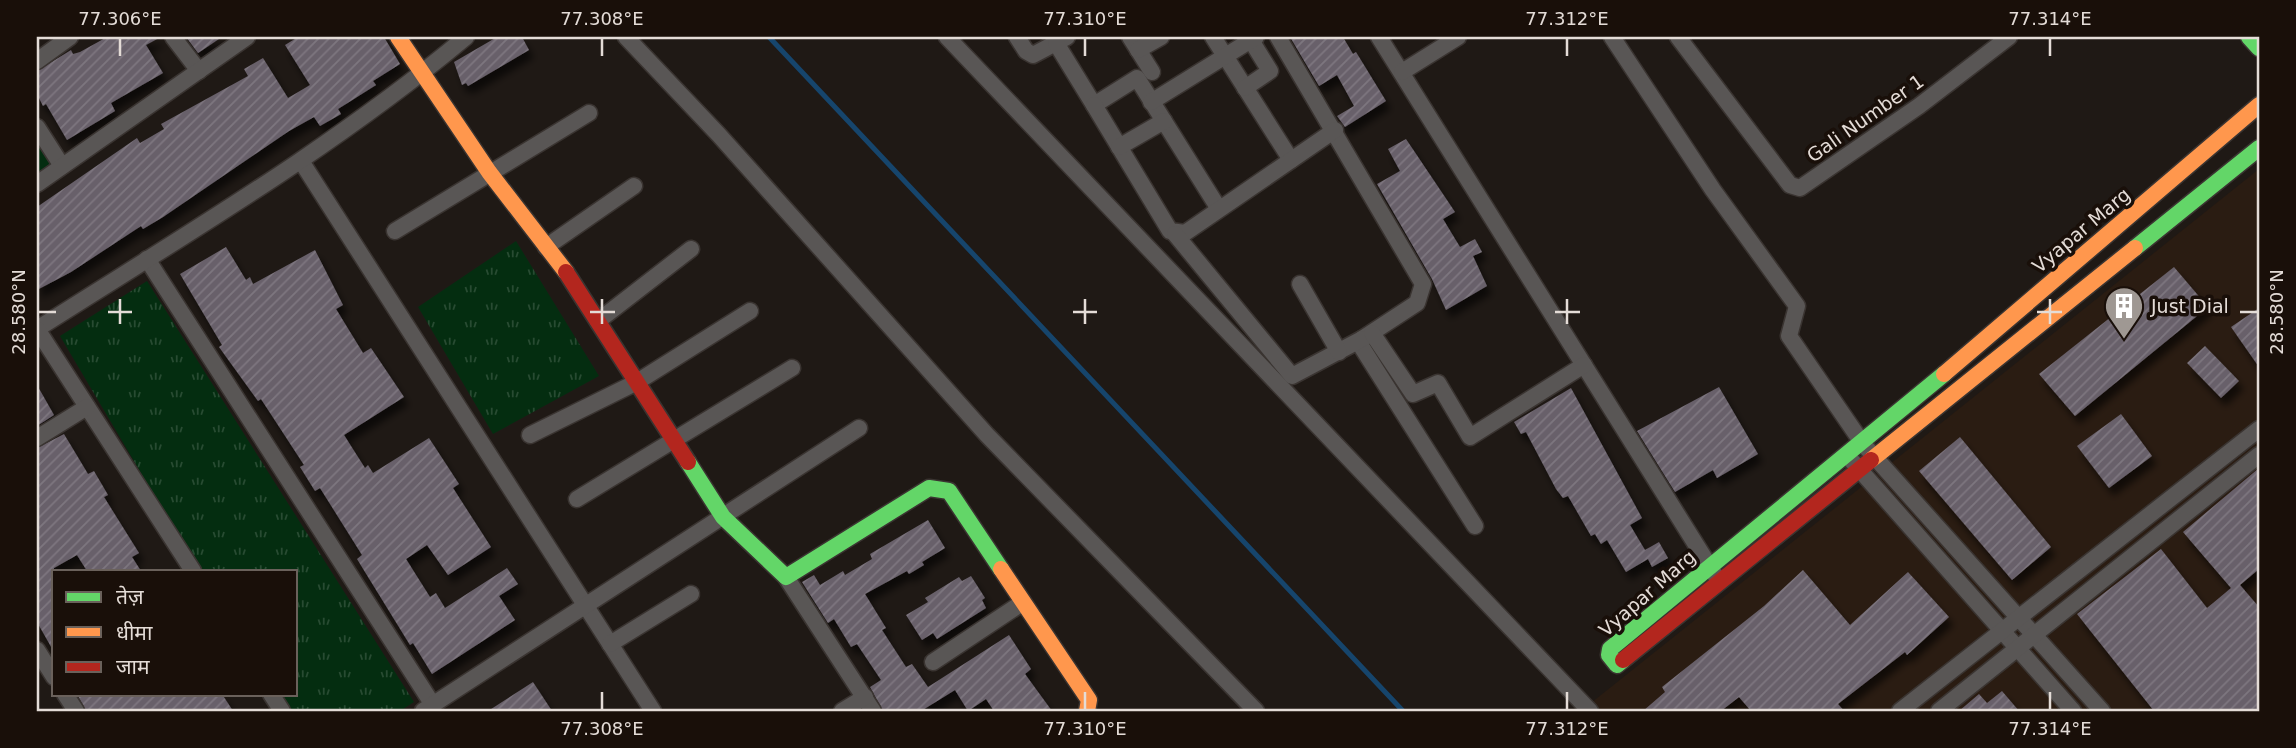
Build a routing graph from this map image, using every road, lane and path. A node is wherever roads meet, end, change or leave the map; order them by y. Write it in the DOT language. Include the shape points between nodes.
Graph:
graph roads {
  1 [pos="70,37"];
  2 [pos="173,37"];
  3 [pos="247,37"];
  4 [pos="398,37"];
  5 [pos="466,37"];
  6 [pos="626,37"];
  7 [pos="947,37"];
  8 [pos="1017,37"];
  9 [pos="1161,37"];
  10 [pos="1213,37"];
  11 [pos="1278,37"];
  12 [pos="1379,37"];
  13 [pos="1458,37"];
  14 [pos="1612,37"];
  15 [pos="1678,37"];
  16 [pos="2009,37"];
  17 [pos="2249,37"];
  18 [pos="1252,38"];
  19 [pos="1062,40"];
  20 [pos="1134,43"];
  21 [pos="2259,48"];
  22 [pos="1225,56"];
  23 [pos="37,61"];
  24 [pos="199,71"];
  25 [pos="1152,72"];
  26 [pos="1402,72"];
  27 [pos="421,74"];
  28 [pos="1245,88"];
  29 [pos="1152,102"];
  30 [pos="1094,104"];
  31 [pos="2259,105"];
  32 [pos="589,113"];
  33 [pos="1164,121"];
  34 [pos="37,127"];
  35 [pos="1335,131"];
  36 [pos="1119,147"];
  37 [pos="2259,148"];
  38 [pos="1291,160"];
  39 [pos="301,161"];
  40 [pos="62,166"];
  41 [pos="489,172"];
  42 [pos="37,184"];
  43 [pos="634,187"];
  44 [pos="1219,209"];
  45 [pos="395,231"];
  46 [pos="1175,234"];
  47 [pos="546,247"];
  48 [pos="691,248"];
  49 [pos="147,259"];
  50 [pos="1300,284"];
  51 [pos="750,311"];
  52 [pos="598,321"];
  53 [pos="37,329"];
  54 [pos="1367,336"];
  55 [pos="1339,352"];
  56 [pos="1584,365"];
  57 [pos="792,368"];
  58 [pos="636,382"];
  59 [pos="87,407"];
  60 [pos="859,428"];
  61 [pos="2259,429"];
  62 [pos="530,435"];
  63 [pos="37,438"];
  64 [pos="673,440"];
  65 [pos="1863,444"];
  66 [pos="2259,455"];
  67 [pos="1847,456"];
  68 [pos="1877,458"];
  69 [pos="1861,471"];
  70 [pos="577,499"];
  71 [pos="723,517"];
  72 [pos="1475,526"];
  73 [pos="1710,567"];
  74 [pos="192,570"];
  75 [pos="786,578"];
  76 [pos="1721,585"];
  77 [pos="691,594"];
  78 [pos="1022,603"];
  79 [pos="586,606"];
  80 [pos="2019,617"];
  81 [pos="2002,631"];
  82 [pos="2035,635"];
  83 [pos="610,644"];
  84 [pos="2017,649"];
  85 [pos="37,650"];
  86 [pos="933,662"];
  87 [pos="52,674"];
  88 [pos="66,696"];
  89 [pos="869,704"];
  90 [pos="428,708"];
  91 [pos="76,711"];
  92 [pos="653,711"];
  93 [pos="842,711"];
  94 [pos="1087,711"];
  95 [pos="1256,711"];
  96 [pos="1590,711"];
  97 [pos="1900,711"];
  98 [pos="1939,711"];
  99 [pos="2073,711"];
  100 [pos="2102,711"];
  1 -- 23 [label="street"];
  2 -- 24 [label="street"];
  3 -- 24 [label="street"];
  4 -- 27 [label="street"];
  5 -- 27 [label="street"];
  6 -- 95 [label="street" via="988,435"];
  7 -- 96 [label="street"];
  8 -- 19 [label="street" via="1033,55"];
  9 -- 20 [label="street"];
  10 -- 22 [label="street"];
  11 -- 35 [label="street"];
  12 -- 26 [label="street"];
  13 -- 26 [label="street"];
  14 -- 65 [label="street" via="1797,306 1789,336"];
  15 -- 16 [label="street, Gali Number 1" via="1790,185 1800,188"];
  17 -- 21 [label="street"];
  18 -- 22 [label="street"];
  18 -- 28 [label="street" via="1270,71"];
  19 -- 30 [label="street"];
  20 -- 25 [label="street"];
  22 -- 28 [label="street"];
  22 -- 29 [label="street"];
  24 -- 40 [label="street"];
  26 -- 56 [label="street"];
  27 -- 39 [label="street"];
  27 -- 41 [label="street"];
  28 -- 38 [label="street"];
  29 -- 30 [label="street" via="1137,78"];
  29 -- 33 [label="street"];
  30 -- 36 [label="street"];
  31 -- 65 [label="street, Vyapar Marg"];
  32 -- 41 [label="street"];
  33 -- 36 [label="street"];
  33 -- 44 [label="street"];
  34 -- 40 [label="street"];
  35 -- 38 [label="street"];
  35 -- 54 [label="street" via="1423,284 1417,303"];
  36 -- 46 [label="street"];
  37 -- 68 [label="street, Vyapar Marg"];
  38 -- 44 [label="street"];
  39 -- 49 [label="street"];
  39 -- 79 [label="street"];
  40 -- 42 [label="street"];
  41 -- 45 [label="street"];
  41 -- 47 [label="street"];
  43 -- 47 [label="street"];
  44 -- 46 [label="street" via="1185,233"];
  46 -- 55 [label="street" via="1292,376"];
  47 -- 52 [label="street"];
  48 -- 52 [label="street"];
  49 -- 53 [label="street"];
  49 -- 90 [label="street"];
  50 -- 55 [label="street"];
  51 -- 58 [label="street"];
  52 -- 58 [label="street"];
  53 -- 59 [label="street"];
  54 -- 55 [label="street"];
  54 -- 56 [label="street" via="1413,394 1438,383 1470,436"];
  54 -- 72 [label="street" via="1362,349"];
  56 -- 73 [label="street"];
  57 -- 64 [label="street"];
  58 -- 62 [label="street"];
  58 -- 64 [label="street"];
  59 -- 63 [label="street"];
  59 -- 74 [label="street"];
  60 -- 71 [label="street"];
  61 -- 80 [label="street"];
  64 -- 70 [label="street"];
  64 -- 71 [label="street"];
  65 -- 67 [label="street, Vyapar Marg"];
  65 -- 68 [label="street"];
  66 -- 82 [label="street"];
  67 -- 69 [label="street"];
  67 -- 73 [label="street, Vyapar Marg"];
  68 -- 69 [label="street, Vyapar Marg"];
  68 -- 80 [label="street"];
  69 -- 76 [label="street, Vyapar Marg"];
  69 -- 81 [label="street"];
  71 -- 75 [label="street"];
  71 -- 79 [label="street"];
  73 -- 76 [label="street"];
  73 -- 76 [label="street, Vyapar Marg" via="1610,649 1609,655 1617,666 1622,665"];
  75 -- 78 [label="street" via="937,487 949,491"];
  75 -- 89 [label="street"];
  77 -- 83 [label="street"];
  78 -- 86 [label="street"];
  78 -- 94 [label="street" via="1088,701"];
  79 -- 83 [label="street"];
  79 -- 90 [label="street"];
  80 -- 81 [label="street"];
  80 -- 82 [label="street"];
  81 -- 84 [label="street"];
  81 -- 97 [label="street"];
  82 -- 84 [label="street"];
  82 -- 100 [label="street"];
  83 -- 92 [label="street"];
  84 -- 98 [label="street"];
  84 -- 99 [label="street"];
  85 -- 87 [label="street"];
  88 -- 91 [label="street"];
  89 -- 93 [label="street"];
}
